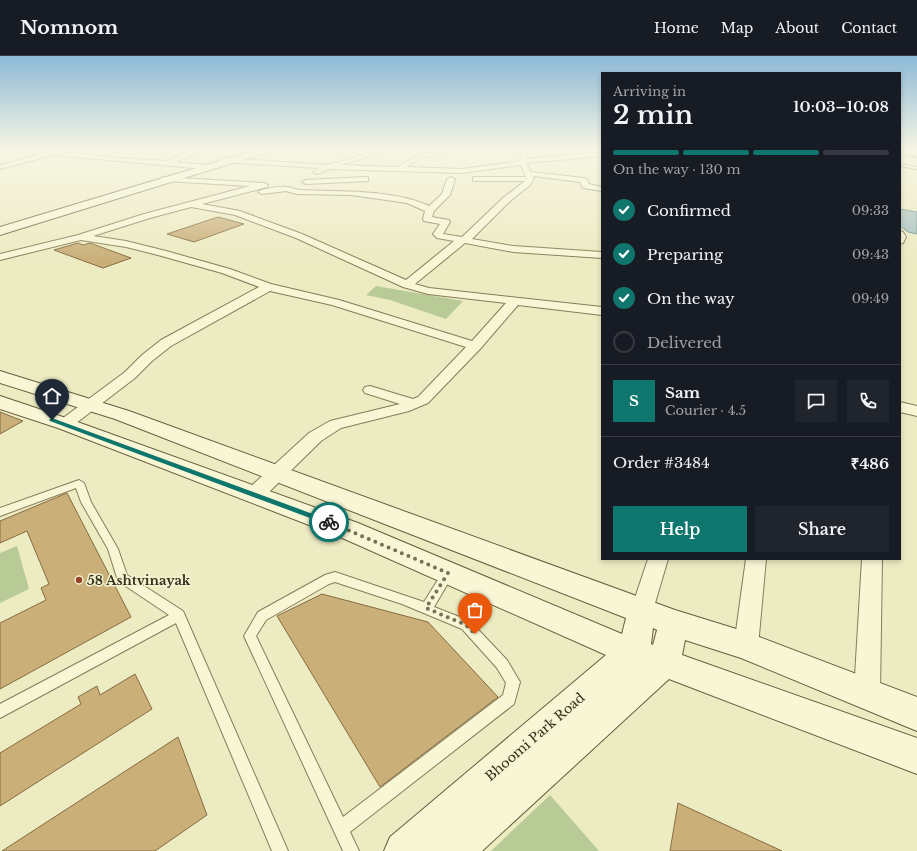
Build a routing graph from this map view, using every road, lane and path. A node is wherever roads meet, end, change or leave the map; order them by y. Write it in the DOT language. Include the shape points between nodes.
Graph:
graph roads {
  1 [pos="140,186"];
  2 [pos="235,186"];
  3 [pos="275,186"];
  4 [pos="447,186"];
  5 [pos="523,186"];
  6 [pos="587,186"];
  7 [pos="263,189"];
  8 [pos="601,189"];
  9 [pos="190,204"];
  10 [pos="430,210"];
  11 [pos="5,228"];
  12 [pos="81,237"];
  13 [pos="466,239"];
  14 [pos="601,255"];
  15 [pos="0,257"];
  16 [pos="407,284"];
  17 [pos="268,287"];
  18 [pos="514,302"];
  19 [pos="601,311"];
  20 [pos="475,346"];
  21 [pos="0,377"];
  22 [pos="366,391"];
  23 [pos="0,402"];
  24 [pos="90,404"];
  25 [pos="409,406"];
  26 [pos="901,407"];
  27 [pos="917,412"];
  28 [pos="65,424"];
  29 [pos="276,473"];
  30 [pos="255,494"];
  31 [pos="0,512"];
  32 [pos="658,560"];
  33 [pos="756,560"];
  34 [pos="872,560"];
  35 [pos="448,573"];
  36 [pos="426,608"];
  37 [pos="642,610"];
  38 [pos="179,615"];
  39 [pos="674,623"];
  40 [pos="746,646"];
  41 [pos="649,657"];
  42 [pos="867,693"];
  43 [pos="0,711"];
  44 [pos="917,714"];
  45 [pos="547,747"];
  46 [pos="917,756"];
  47 [pos="341,829"];
  48 [pos="280,851"];
  49 [pos="351,851"];
  50 [pos="404,851"];
  51 [pos="452,851"];
  1 -- 11 [label="main road"];
  2 -- 7 [label="street"];
  3 -- 7 [label="street"];
  4 -- 10 [label="street" via="446,195"];
  5 -- 13 [label="street"];
  6 -- 8 [label="street"];
  7 -- 9 [label="street"];
  7 -- 10 [label="street" via="351,193 409,201"];
  9 -- 12 [label="street"];
  9 -- 16 [label="street" via="236,213 300,236"];
  10 -- 13 [label="street" via="427,219 446,222 438,234 440,236"];
  12 -- 15 [label="street"];
  12 -- 17 [label="street" via="162,252 226,271"];
  13 -- 14 [label="street" via="496,247"];
  13 -- 16 [label="street"];
  16 -- 18 [label="street" via="428,291"];
  17 -- 20 [label="street" via="335,302"];
  17 -- 24 [label="street" via="166,343 130,375"];
  18 -- 19 [label="street"];
  18 -- 20 [label="street"];
  20 -- 25 [label="street" via="424,400"];
  21 -- 24 [label="main road"];
  22 -- 25 [label="street"];
  23 -- 28 [label="main road"];
  24 -- 28 [label="street"];
  24 -- 29 [label="main road"];
  25 -- 29 [label="street" via="336,424 316,437"];
  26 -- 27 [label="street"];
  28 -- 30 [label="main road"];
  29 -- 30 [label="street"];
  29 -- 37 [label="main road"];
  30 -- 35 [label="main road" via="349,530"];
  31 -- 38 [label="lane" via="79,483 86,502 113,549 122,578"];
  32 -- 37 [label="street"];
  33 -- 40 [label="street"];
  34 -- 42 [label="street"];
  35 -- 36 [label="lane"];
  35 -- 41 [label="main road" via="604,641"];
  36 -- 47 [label="lane" via="466,625 502,664 513,682 510,699"];
  36 -- 47 [label="lane" via="335,577 325,580 262,616 250,636"];
  37 -- 39 [label="main road"];
  37 -- 41 [label="main road"];
  38 -- 43 [label="lane"];
  38 -- 48 [label="lane"];
  39 -- 40 [label="main road"];
  39 -- 41 [label="main road"];
  40 -- 42 [label="main road"];
  41 -- 45 [label="main road, Bhoomi Park Road"];
  41 -- 46 [label="main road"];
  42 -- 44 [label="main road"];
  45 -- 50 [label="main road, Bhoomi Park Road"];
  45 -- 51 [label="main road, Bhoomi Park Road"];
  47 -- 49 [label="lane"];
}
